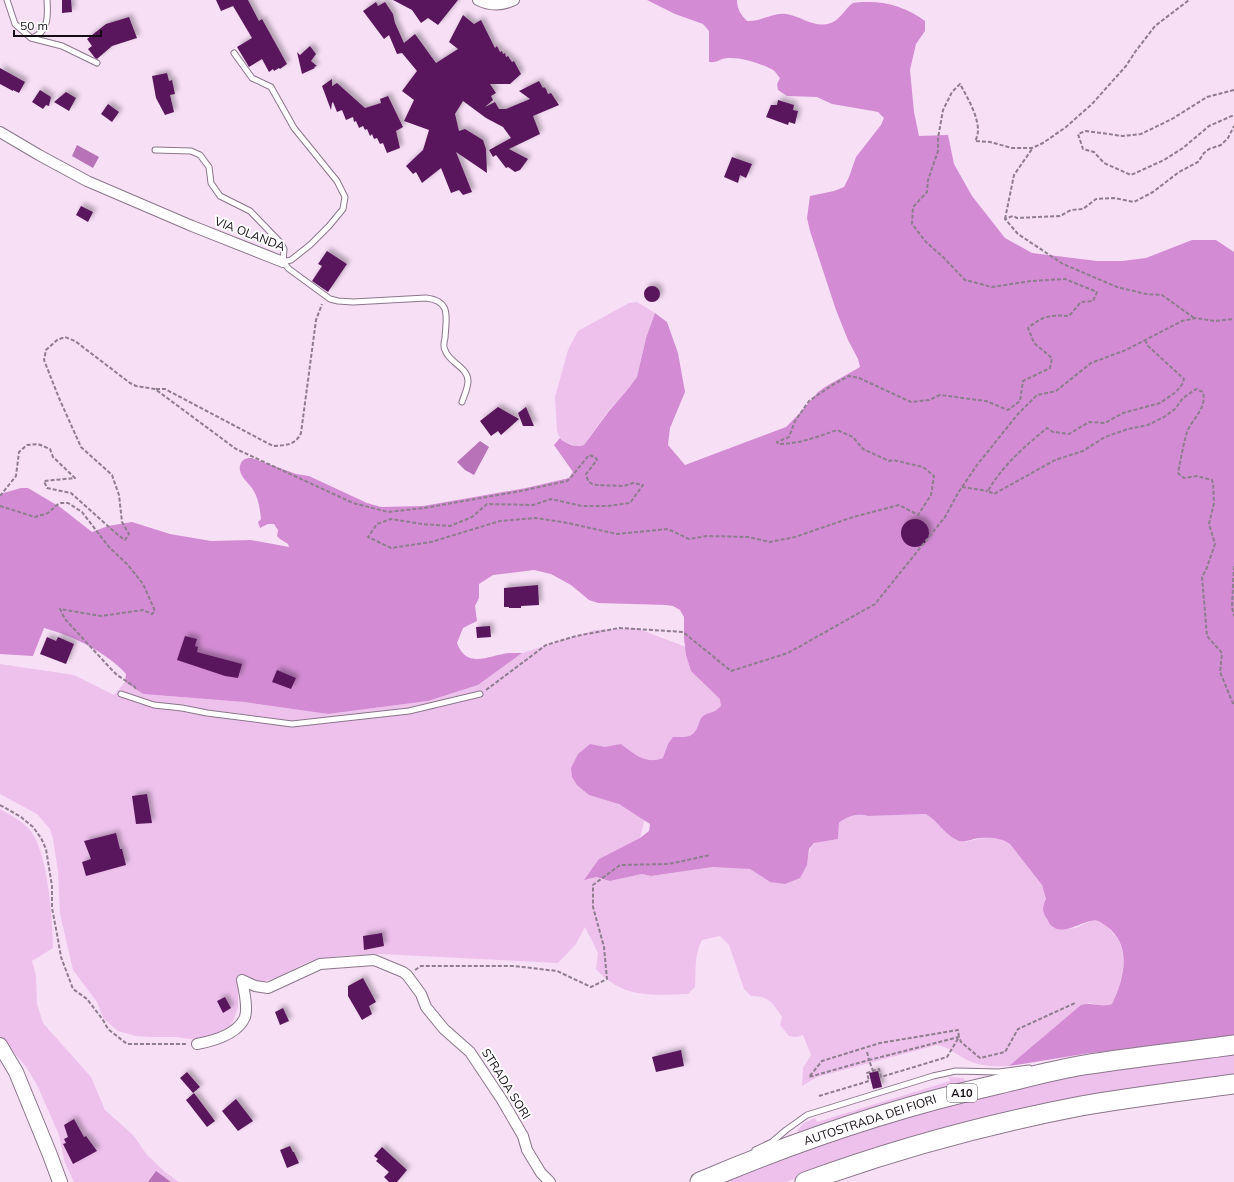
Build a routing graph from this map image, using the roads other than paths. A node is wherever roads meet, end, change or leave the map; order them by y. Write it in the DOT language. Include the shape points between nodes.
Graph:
graph roads {
  1 [pos="7,0"];
  2 [pos="47,0"];
  3 [pos="478,0"];
  4 [pos="514,0"];
  5 [pos="30,38"];
  6 [pos="234,53"];
  7 [pos="97,63"];
  8 [pos="0,132"];
  9 [pos="155,150"];
  10 [pos="283,262"];
  11 [pos="462,402"];
  12 [pos="121,694"];
  13 [pos="480,694"];
  14 [pos="197,1044"];
  15 [pos="0,1045"];
  16 [pos="1234,1045"];
  17 [pos="1084,1065"];
  18 [pos="1037,1067"];
  19 [pos="1044,1067"];
  20 [pos="1234,1084"];
  21 [pos="751,1151"];
  22 [pos="733,1161"];
  23 [pos="717,1174"];
  24 [pos="60,1182"];
  25 [pos="550,1182"];
  26 [pos="700,1182"];
  27 [pos="805,1182"];
  1 -- 5 [label="lane" via="15,24"];
  2 -- 5 [label="lane" via="46,25 37,37"];
  3 -- 4 [label="street" via="494,5"];
  5 -- 7 [label="lane" via="62,46"];
  6 -- 10 [label="lane, VIA OLANDA" via="252,78 271,87 294,128 337,181 345,197 343,209 329,226 296,257"];
  8 -- 10 [label="street, VIA OLANDA" via="87,181"];
  9 -- 10 [label="lane" via="191,151 200,155 210,167 211,183 220,196 250,211 280,242 284,249"];
  10 -- 11 [label="lane" via="330,299 353,302 426,298 440,303 445,307 447,315 444,349 468,380"];
  12 -- 13 [label="lane" via="154,705 292,724 409,711"];
  14 -- 25 [label="street, STRADA SORI" via="230,1033 241,1023 246,1006 242,980 268,988 320,964 374,960 407,975 421,994 426,1007 444,1029 470,1052 502,1100 541,1173"];
  15 -- 24 [label="main road" via="16,1072"];
  16 -- 17 [label="highway, AUTOSTRADA DEI FIORI / A10"];
  17 -- 19 [label="lane"];
  17 -- 23 [label="highway, AUTOSTRADA DEI FIORI / A10" via="950,1095 887,1113"];
  18 -- 21 [label="lane" via="999,1072 956,1071 934,1076 807,1116 772,1142"];
  20 -- 27 [label="highway" via="1082,1106 1014,1120 945,1137"];
  22 -- 23 [label="lane"];
  23 -- 26 [label="highway, AUTOSTRADA DEI FIORI / A10"];
}
